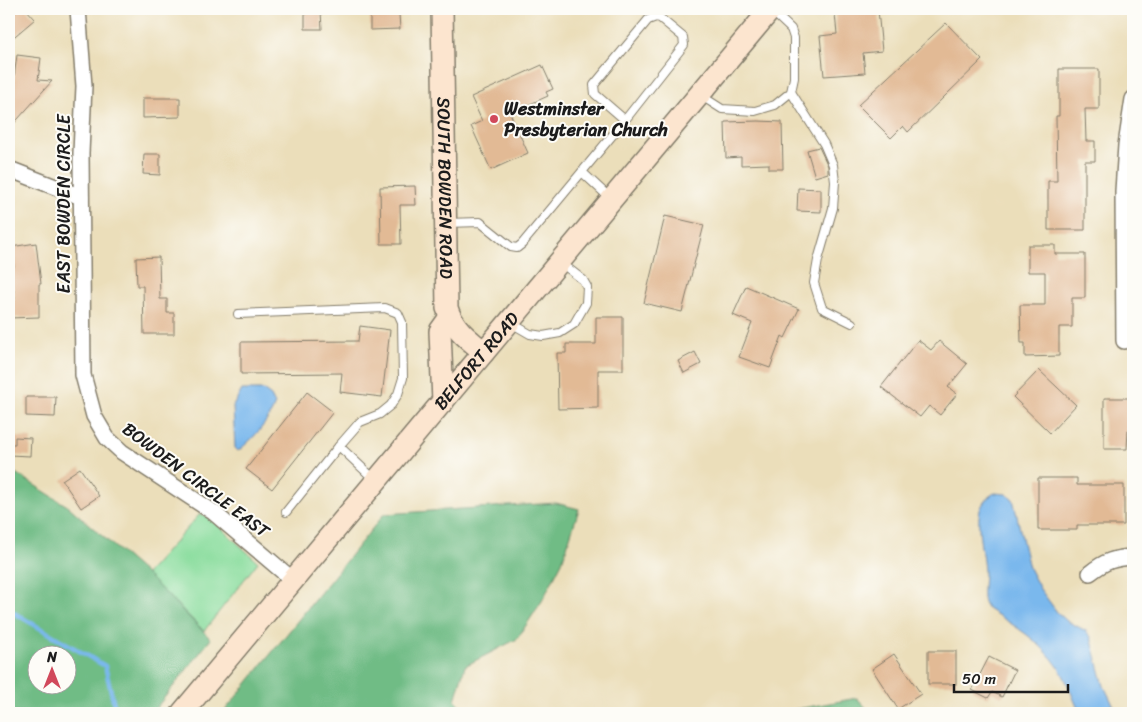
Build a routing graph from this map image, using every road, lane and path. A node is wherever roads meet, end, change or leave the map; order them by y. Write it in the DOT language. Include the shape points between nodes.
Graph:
graph roads {
  1 [pos="78,9"];
  2 [pos="442,9"];
  3 [pos="771,9"];
  4 [pos="791,92"];
  5 [pos="700,94"];
  6 [pos="1133,99"];
  7 [pos="625,120"];
  8 [pos="9,169"];
  9 [pos="582,172"];
  10 [pos="81,197"];
  11 [pos="612,199"];
  12 [pos="445,223"];
  13 [pos="560,262"];
  14 [pos="238,314"];
  15 [pos="450,317"];
  16 [pos="510,322"];
  17 [pos="850,322"];
  18 [pos="1124,341"];
  19 [pos="484,352"];
  20 [pos="88,400"];
  21 [pos="443,402"];
  22 [pos="339,446"];
  23 [pos="377,481"];
  24 [pos="286,512"];
  25 [pos="1133,557"];
  26 [pos="1090,573"];
  27 [pos="294,581"];
  28 [pos="187,708"];
  1 -- 10 [label="street, EAST BOWDEN CIRCLE" via="84,86"];
  2 -- 12 [label="main road, SOUTH BOWDEN ROAD"];
  3 -- 4 [label="lane" via="791,29 794,38"];
  3 -- 5 [label="main road, BELFORT ROAD"];
  4 -- 5 [label="lane" via="775,104 755,111 722,109"];
  4 -- 17 [label="lane" via="824,144 833,165 833,208 814,283 822,308"];
  5 -- 11 [label="main road, BELFORT ROAD"];
  6 -- 18 [label="street" via="1123,191"];
  7 -- 7 [label="lane" via="684,45 683,37 660,18 648,20 594,85 595,94"];
  7 -- 9 [label="lane"];
  8 -- 10 [label="street"];
  9 -- 11 [label="lane"];
  9 -- 12 [label="lane" via="517,248 511,247 480,222"];
  10 -- 20 [label="street, EAST BOWDEN CIRCLE" via="83,375"];
  11 -- 13 [label="main road, BELFORT ROAD"];
  12 -- 15 [label="main road, SOUTH BOWDEN ROAD" via="446,308"];
  13 -- 16 [label="main road, BELFORT ROAD"];
  13 -- 16 [label="lane" via="587,287 586,303 574,324 560,333 543,336 530,334"];
  14 -- 22 [label="lane" via="385,308 398,313 402,322 403,378 398,394 380,414 360,422"];
  15 -- 19 [label="main road, SOUTH BOWDEN ROAD" via="458,330"];
  15 -- 21 [label="main road" via="440,331"];
  16 -- 19 [label="main road, BELFORT ROAD"];
  19 -- 21 [label="main road, BELFORT ROAD"];
  20 -- 27 [label="street, BOWDEN CIRCLE EAST" via="107,438 122,452 213,512"];
  21 -- 23 [label="main road, BELFORT ROAD"];
  22 -- 23 [label="lane"];
  22 -- 24 [label="lane"];
  23 -- 27 [label="main road, BELFORT ROAD"];
  25 -- 26 [label="street" via="1103,562"];
  27 -- 28 [label="main road, BELFORT ROAD"];
}
